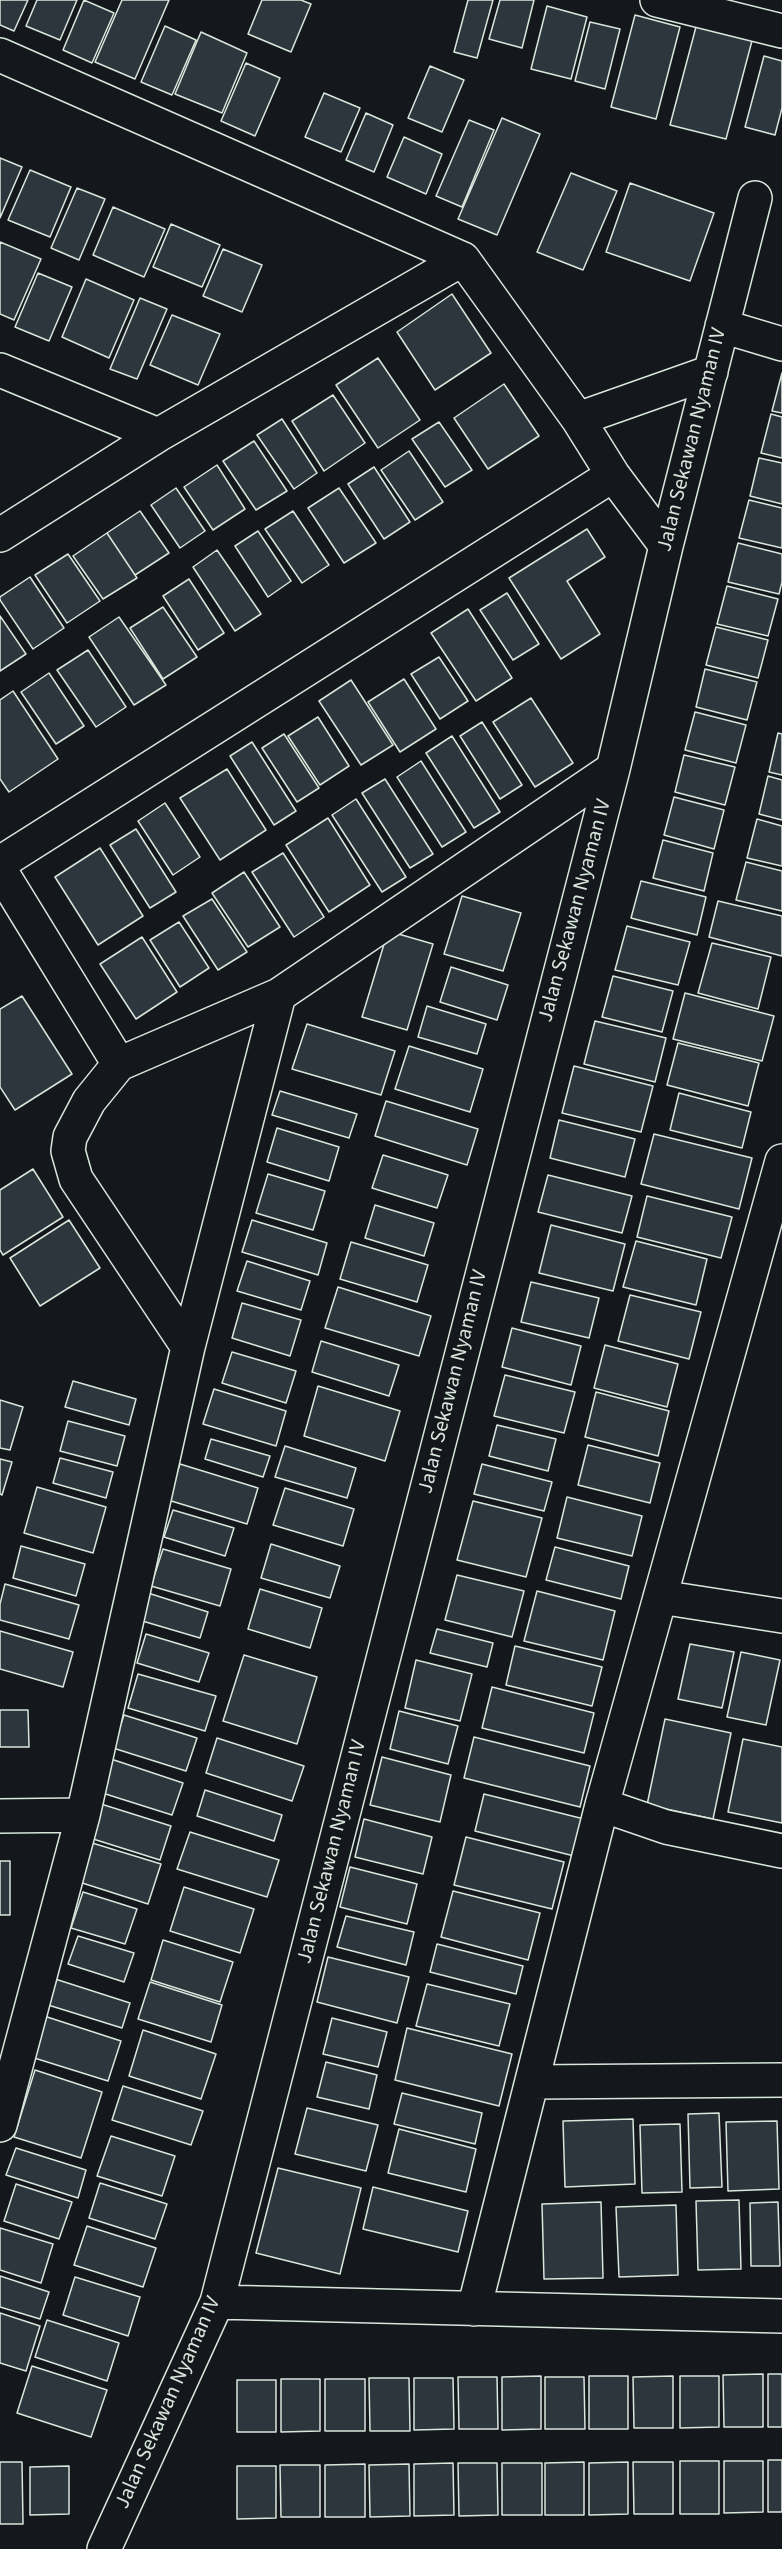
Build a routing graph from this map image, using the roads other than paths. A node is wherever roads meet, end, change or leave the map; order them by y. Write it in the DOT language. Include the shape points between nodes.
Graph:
graph roads {
  1 [pos="657,0"];
  2 [pos="782,31"];
  3 [pos="0,56"];
  4 [pos="754,198"];
  5 [pos="463,259"];
  6 [pos="722,326"];
  7 [pos="782,344"];
  8 [pos="0,370"];
  9 [pos="711,372"];
  10 [pos="578,419"];
  11 [pos="158,435"];
  12 [pos="613,476"];
  13 [pos="0,535"];
  14 [pos="666,546"];
  15 [pos="613,769"];
  16 [pos="0,863"];
  17 [pos="0,870"];
  18 [pos="279,995"];
  19 [pos="119,1064"];
  20 [pos="782,1161"];
  21 [pos="188,1347"];
  22 [pos="660,1597"];
  23 [pos="782,1616"];
  24 [pos="602,1804"];
  25 [pos="83,1815"];
  26 [pos="0,1816"];
  27 [pos="782,1851"];
  28 [pos="8,2056"];
  29 [pos="782,2080"];
  30 [pos="532,2082"];
  31 [pos="0,2125"];
  32 [pos="217,2302"];
  33 [pos="474,2309"];
  34 [pos="782,2316"];
  35 [pos="104,2549"];
  1 -- 2 [label="street"];
  3 -- 5 [label="street"];
  4 -- 6 [label="street, Jalan Sekawan Nyaman IV"];
  5 -- 10 [label="street"];
  5 -- 11 [label="street"];
  6 -- 7 [label="street"];
  6 -- 9 [label="street, Jalan Sekawan Nyaman IV"];
  8 -- 11 [label="street"];
  9 -- 10 [label="street"];
  9 -- 14 [label="street, Jalan Sekawan Nyaman IV"];
  10 -- 12 [label="street"];
  11 -- 13 [label="street"];
  12 -- 14 [label="street"];
  12 -- 16 [label="street"];
  14 -- 15 [label="street, Jalan Sekawan Nyaman IV"];
  15 -- 18 [label="street"];
  15 -- 32 [label="street, Jalan Sekawan Nyaman IV"];
  17 -- 19 [label="street"];
  18 -- 19 [label="street"];
  18 -- 21 [label="street"];
  19 -- 21 [label="street" via="76,1124 68,1151 71,1166"];
  20 -- 22 [label="street"];
  21 -- 25 [label="street"];
  22 -- 23 [label="street"];
  22 -- 24 [label="street"];
  24 -- 27 [label="street" via="666,1827"];
  24 -- 30 [label="street"];
  25 -- 26 [label="street"];
  25 -- 28 [label="street"];
  28 -- 31 [label="street"];
  29 -- 30 [label="street"];
  30 -- 33 [label="street"];
  32 -- 33 [label="street"];
  32 -- 35 [label="street, Jalan Sekawan Nyaman IV"];
  33 -- 34 [label="street"];
}
